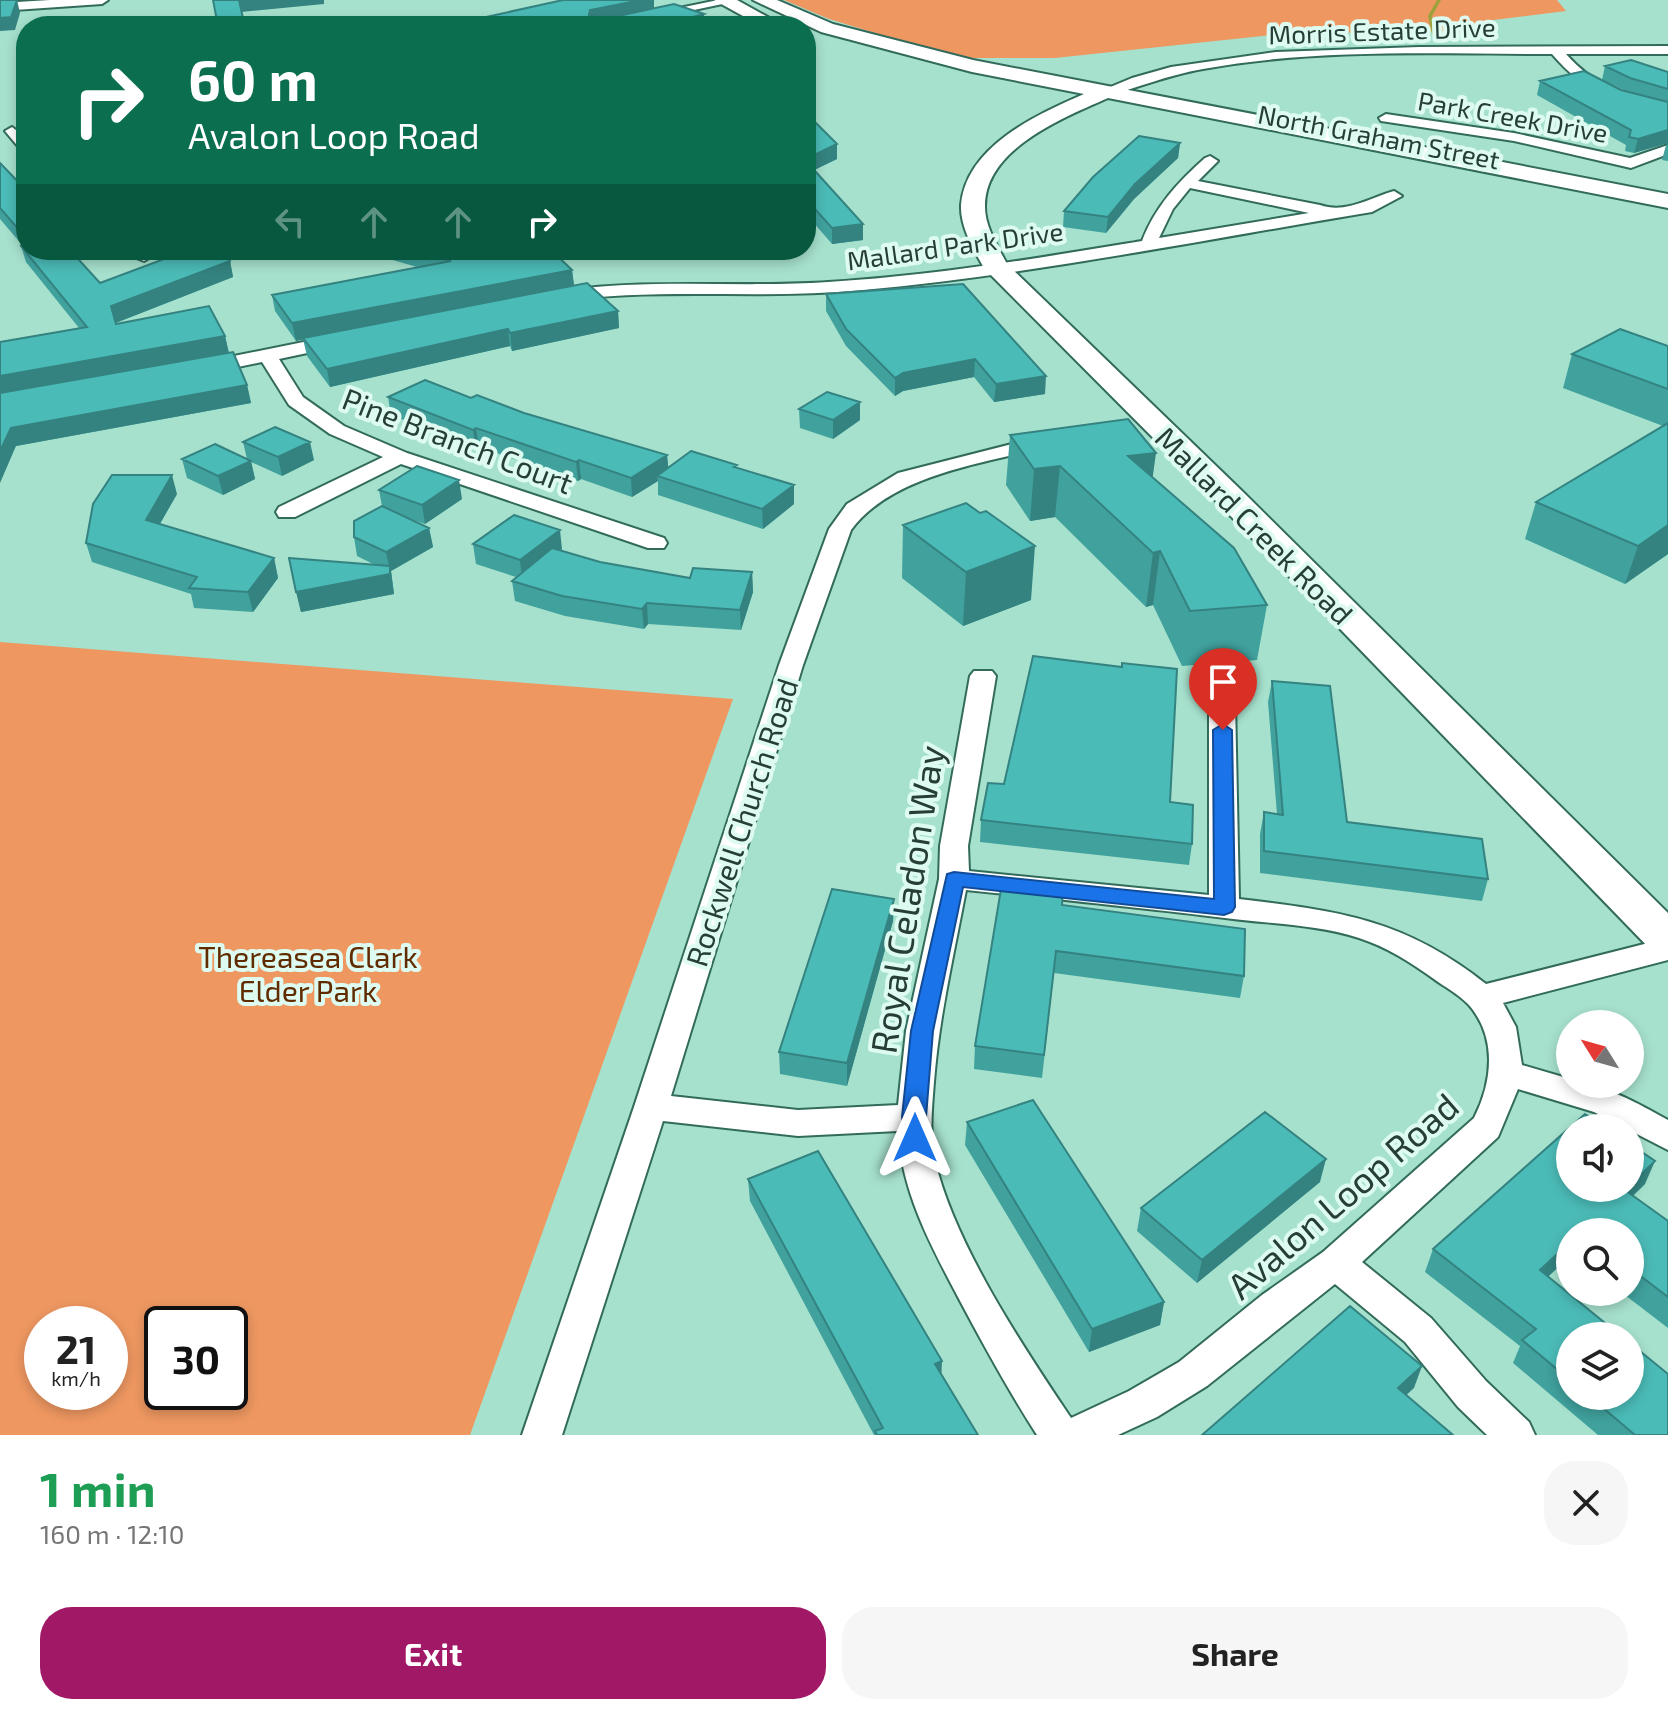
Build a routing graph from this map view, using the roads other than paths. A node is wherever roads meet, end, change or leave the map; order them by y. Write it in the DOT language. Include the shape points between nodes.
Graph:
graph roads {
  1 [pos="102,0"];
  2 [pos="762,0"];
  3 [pos="725,1"];
  4 [pos="63,2"];
  5 [pos="0,7"];
  6 [pos="649,16"];
  7 [pos="755,16"];
  8 [pos="794,16"];
  9 [pos="816,23"];
  10 [pos="816,41"];
  11 [pos="1556,50"];
  12 [pos="1668,50"];
  13 [pos="1103,93"];
  14 [pos="1079,104"];
  15 [pos="1668,111"];
  16 [pos="1386,118"];
  17 [pos="12,131"];
  18 [pos="16,136"];
  19 [pos="1668,149"];
  20 [pos="1210,161"];
  21 [pos="1187,183"];
  22 [pos="1394,196"];
  23 [pos="1668,201"];
  24 [pos="1331,213"];
  25 [pos="1668,221"];
  26 [pos="1149,243"];
  27 [pos="997,268"];
  28 [pos="537,301"];
  29 [pos="357,337"];
  30 [pos="267,355"];
  31 [pos="189,371"];
  32 [pos="1072,435"];
  33 [pos="400,457"];
  34 [pos="287,512"];
  35 [pos="656,543"];
  36 [pos="983,676"];
  37 [pos="1222,700"];
  38 [pos="954,879"];
  39 [pos="1224,907"];
  40 [pos="1668,940"];
  41 [pos="1668,949"];
  42 [pos="1481,997"];
  43 [pos="1507,1073"];
  44 [pos="651,1107"];
  45 [pos="914,1117"];
  46 [pos="1668,1136"];
  47 [pos="1336,1263"];
  48 [pos="542,1435"];
  49 [pos="1060,1435"];
  50 [pos="1076,1435"];
  51 [pos="1515,1435"];
  1 -- 4 [label="street"];
  2 -- 8 [label="main road"];
  3 -- 6 [label="street"];
  3 -- 7 [label="main road"];
  4 -- 5 [label="street"];
  9 -- 13 [label="main road" via="875,42"];
  10 -- 14 [label="main road" via="926,72"];
  11 -- 12 [label="street, Morris Estate Drive"];
  11 -- 13 [label="street, Morris Estate Drive" via="1283,54 1169,70"];
  11 -- 15 [label="street" via="1593,89"];
  13 -- 14 [label="main road, Mallard Creek Road"];
  13 -- 23 [label="main road, North Graham Street"];
  14 -- 25 [label="main road, North Graham Street"];
  14 -- 27 [label="main road, Mallard Creek Road" via="1013,142 979,180 973,207 976,223"];
  16 -- 19 [label="street, Park Creek Drive" via="1514,137 1631,163"];
  17 -- 18 [label="street"];
  20 -- 21 [label="street"];
  21 -- 24 [label="street"];
  21 -- 26 [label="street" via="1153,225"];
  22 -- 24 [label="street, Mallard Park Drive" via="1372,207"];
  24 -- 26 [label="street, Mallard Park Drive"];
  26 -- 27 [label="street, Mallard Park Drive"];
  27 -- 28 [label="street, Mallard Park Drive" via="829,288 617,287"];
  27 -- 40 [label="main road, Mallard Creek Road" via="1130,422 1231,498"];
  29 -- 30 [label="street"];
  30 -- 31 [label="street"];
  30 -- 33 [label="street, Pine Branch Court" via="310,414"];
  32 -- 44 [label="street, Rockwell Church Road" via="906,478 855,509 840,529 791,665"];
  33 -- 34 [label="street"];
  33 -- 35 [label="street, Pine Branch Court"];
  36 -- 38 [label="street, Royal Celadon Way" via="954,846"];
  37 -- 39 [label="street"];
  38 -- 39 [label="street, Avalon Loop Road"];
  38 -- 45 [label="street, Royal Celadon Way" via="922,1031"];
  39 -- 42 [label="street, Avalon Loop Road" via="1369,930 1400,942"];
  41 -- 42 [label="street"];
  42 -- 43 [label="street, Avalon Loop Road" via="1500,1031"];
  43 -- 46 [label="street" via="1605,1102"];
  43 -- 47 [label="street, Avalon Loop Road" via="1500,1104 1486,1127"];
  44 -- 45 [label="street" via="765,1121"];
  44 -- 48 [label="street, Rockwell Church Road"];
  45 -- 49 [label="street, Royal Celadon Way" via="917,1159 938,1224 1013,1364"];
  47 -- 50 [label="street, Avalon Loop Road" via="1193,1374"];
  47 -- 51 [label="street" via="1418,1330"];
}
